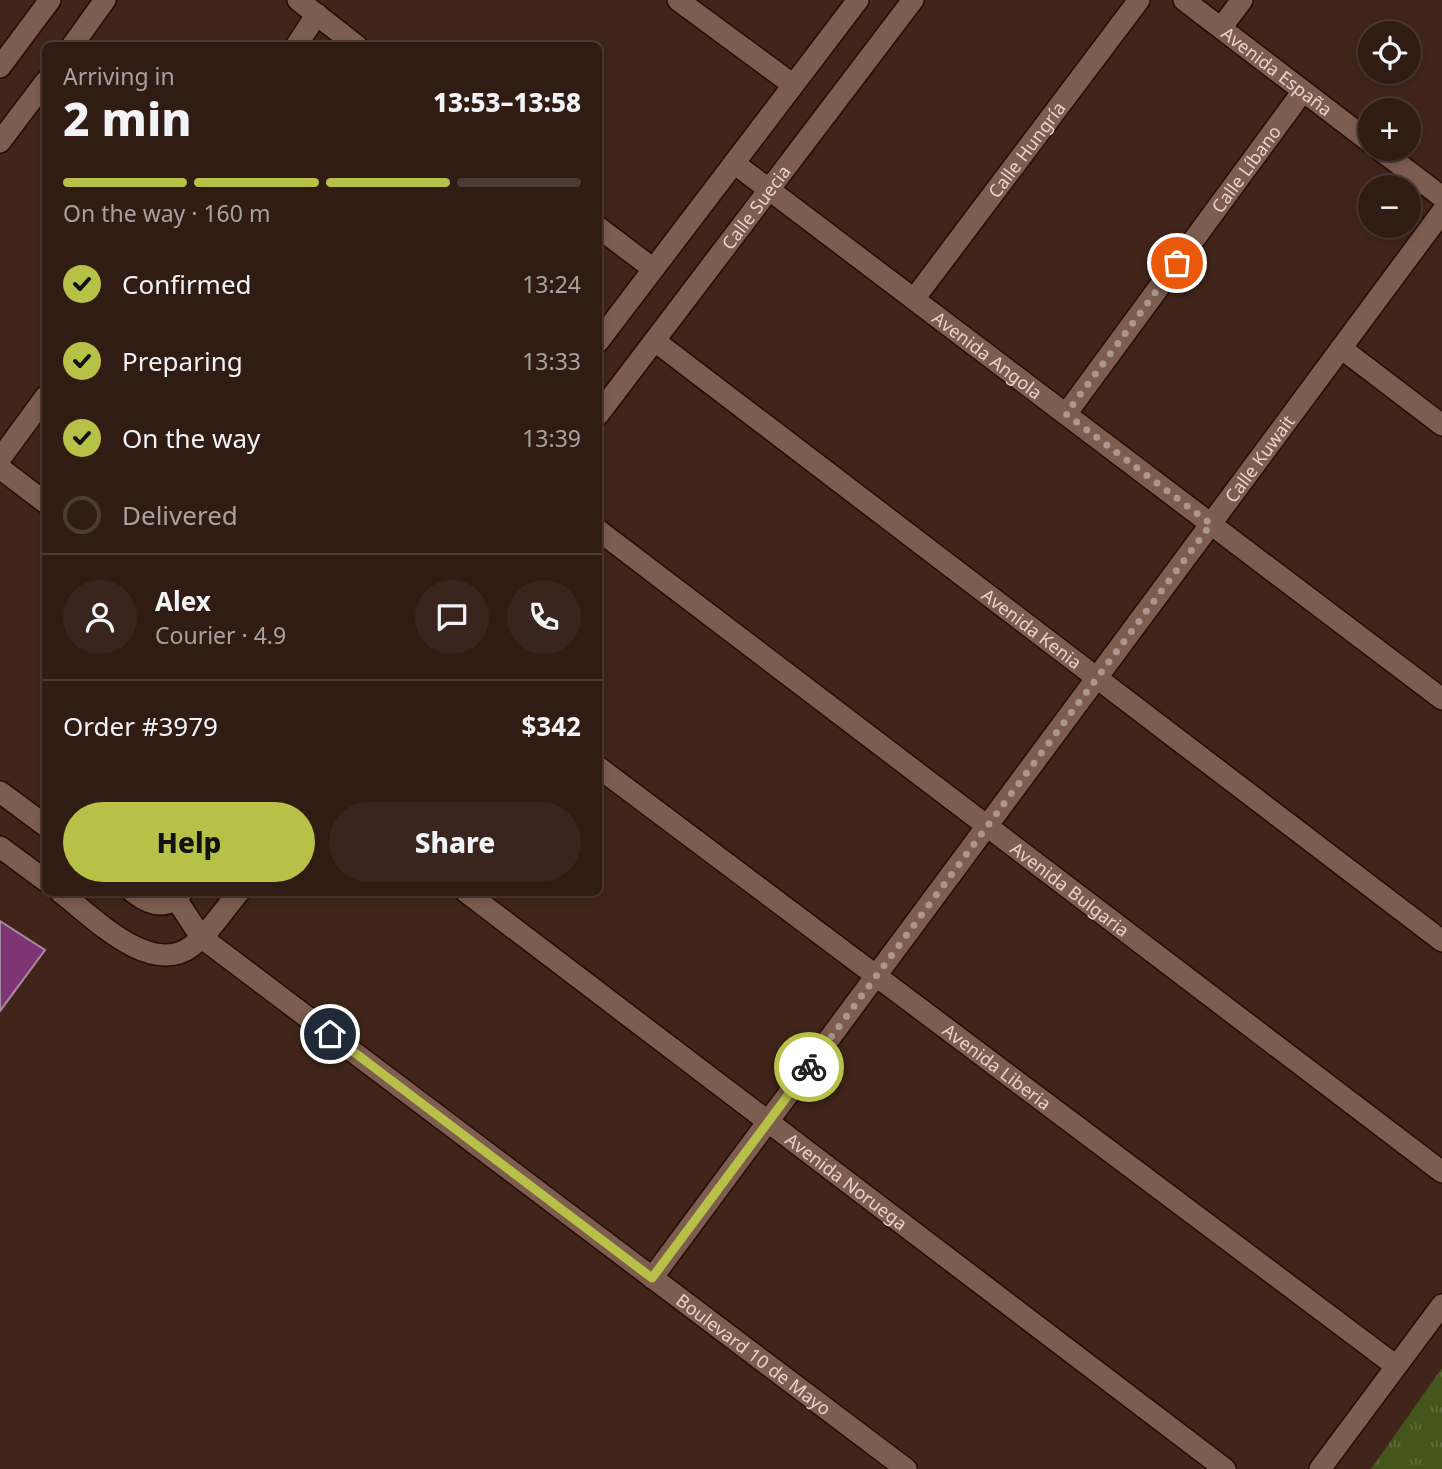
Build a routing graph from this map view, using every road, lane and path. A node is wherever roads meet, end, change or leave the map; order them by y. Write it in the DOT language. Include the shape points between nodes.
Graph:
graph roads {
  1 [pos="50,0"];
  2 [pos="105,0"];
  3 [pos="298,0"];
  4 [pos="678,0"];
  5 [pos="858,0"];
  6 [pos="913,0"];
  7 [pos="1139,0"];
  8 [pos="1184,0"];
  9 [pos="1242,0"];
  10 [pos="317,14"];
  11 [pos="1221,28"];
  12 [pos="75,42"];
  13 [pos="299,42"];
  14 [pos="348,42"];
  15 [pos="0,67"];
  16 [pos="792,84"];
  17 [pos="42,86"];
  18 [pos="1303,91"];
  19 [pos="1358,133"];
  20 [pos="0,142"];
  21 [pos="1395,161"];
  22 [pos="734,163"];
  23 [pos="770,190"];
  24 [pos="1442,197"];
  25 [pos="1442,212"];
  26 [pos="602,230"];
  27 [pos="653,268"];
  28 [pos="914,299"];
  29 [pos="602,337"];
  30 [pos="655,341"];
  31 [pos="1341,348"];
  32 [pos="42,401"];
  33 [pos="602,410"];
  34 [pos="1066,414"];
  35 [pos="1442,425"];
  36 [pos="0,459"];
  37 [pos="0,468"];
  38 [pos="42,500"];
  39 [pos="1211,524"];
  40 [pos="602,533"];
  41 [pos="1097,678"];
  42 [pos="1442,699"];
  43 [pos="602,770"];
  44 [pos="0,792"];
  45 [pos="42,823"];
  46 [pos="987,826"];
  47 [pos="0,847"];
  48 [pos="42,878"];
  49 [pos="65,896"];
  50 [pos="140,896"];
  51 [pos="179,896"];
  52 [pos="236,896"];
  53 [pos="471,896"];
  54 [pos="201,937"];
  55 [pos="1442,941"];
  56 [pos="876,975"];
  57 [pos="768,1122"];
  58 [pos="1442,1172"];
  59 [pos="652,1278"];
  60 [pos="1442,1305"];
  61 [pos="1396,1366"];
  62 [pos="906,1469"];
  63 [pos="1225,1469"];
  64 [pos="1320,1469"];
  1 -- 15 [label="street"];
  2 -- 12 [label="street"];
  3 -- 10 [label="street"];
  4 -- 16 [label="street"];
  5 -- 16 [label="street"];
  6 -- 23 [label="street, Calle Suecia"];
  7 -- 28 [label="street, Calle Hungría"];
  8 -- 11 [label="street, Avenida España"];
  9 -- 11 [label="street"];
  10 -- 13 [label="street"];
  10 -- 14 [label="street"];
  11 -- 18 [label="street, Avenida España"];
  16 -- 22 [label="street"];
  17 -- 20 [label="street"];
  18 -- 19 [label="street, Avenida España"];
  18 -- 34 [label="street, Calle Líbano"];
  21 -- 24 [label="street"];
  22 -- 23 [label="street, Avenida Angola"];
  22 -- 27 [label="street"];
  23 -- 28 [label="street, Avenida Angola"];
  23 -- 30 [label="street, Calle Suecia"];
  25 -- 31 [label="street, Calle Kuwait"];
  26 -- 27 [label="street"];
  27 -- 29 [label="street"];
  28 -- 34 [label="street, Avenida Angola"];
  30 -- 33 [label="street, Calle Suecia"];
  30 -- 41 [label="street, Avenida Kenia"];
  31 -- 35 [label="street"];
  31 -- 39 [label="street, Calle Kuwait"];
  32 -- 36 [label="street"];
  34 -- 39 [label="street, Avenida Angola"];
  37 -- 38 [label="street"];
  39 -- 41 [label="street, Calle Kuwait"];
  39 -- 42 [label="street, Avenida Angola"];
  40 -- 46 [label="street, Avenida Bulgaria"];
  41 -- 46 [label="street, Calle Kuwait"];
  41 -- 55 [label="street, Avenida Kenia"];
  43 -- 56 [label="street, Avenida Liberia"];
  44 -- 45 [label="street"];
  46 -- 56 [label="street, Calle Kuwait"];
  46 -- 58 [label="street, Avenida Bulgaria"];
  47 -- 48 [label="street"];
  49 -- 54 [label="street" via="145,953 181,952"];
  50 -- 51 [label="street, Boulevard 10 de Mayo" via="159,906"];
  51 -- 54 [label="street, Boulevard 10 de Mayo"];
  52 -- 54 [label="street"];
  53 -- 57 [label="street, Avenida Noruega"];
  54 -- 59 [label="street, Boulevard 10 de Mayo"];
  56 -- 57 [label="street, Calle Kuwait"];
  56 -- 61 [label="street, Avenida Liberia"];
  57 -- 59 [label="street, Calle Kuwait"];
  57 -- 63 [label="street, Avenida Noruega"];
  59 -- 62 [label="street, Boulevard 10 de Mayo"];
  60 -- 61 [label="street"];
  61 -- 64 [label="street"];
}
